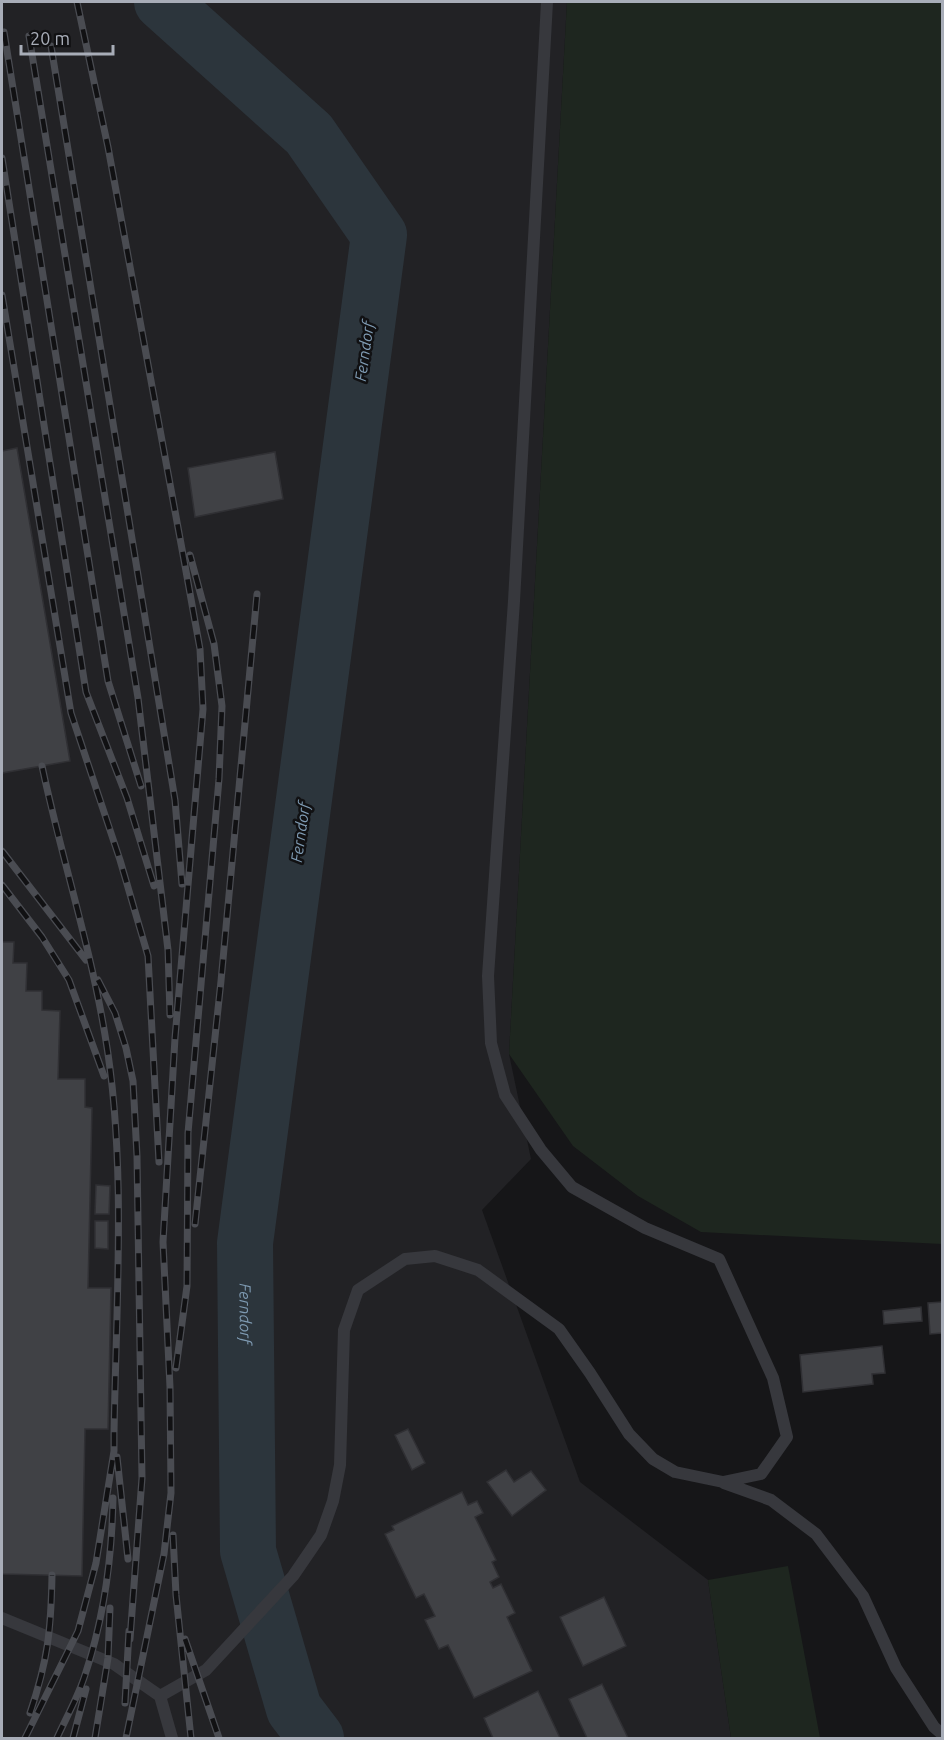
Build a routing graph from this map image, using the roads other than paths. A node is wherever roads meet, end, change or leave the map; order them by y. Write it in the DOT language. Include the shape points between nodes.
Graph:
graph roads {
  1 [pos="547,2"];
  2 [pos="723,1482"];
  3 [pos="2,1618"];
  4 [pos="160,1696"];
  5 [pos="942,1734"];
  6 [pos="172,1738"];
  1 -- 2 [label="lane" via="514,601 488,976 491,1043 505,1095 541,1150 572,1186 645,1228 719,1259 773,1378 787,1437 761,1474"];
  2 -- 4 [label="lane" via="675,1472 653,1459 629,1434 559,1329 478,1270 435,1256 405,1259 358,1290 344,1330 340,1465 321,1535 292,1576 206,1670"];
  2 -- 5 [label="lane" via="771,1500 816,1534 863,1596 896,1668"];
  3 -- 4 [label="lane" via="114,1664"];
  4 -- 6 [label="lane"];
}
